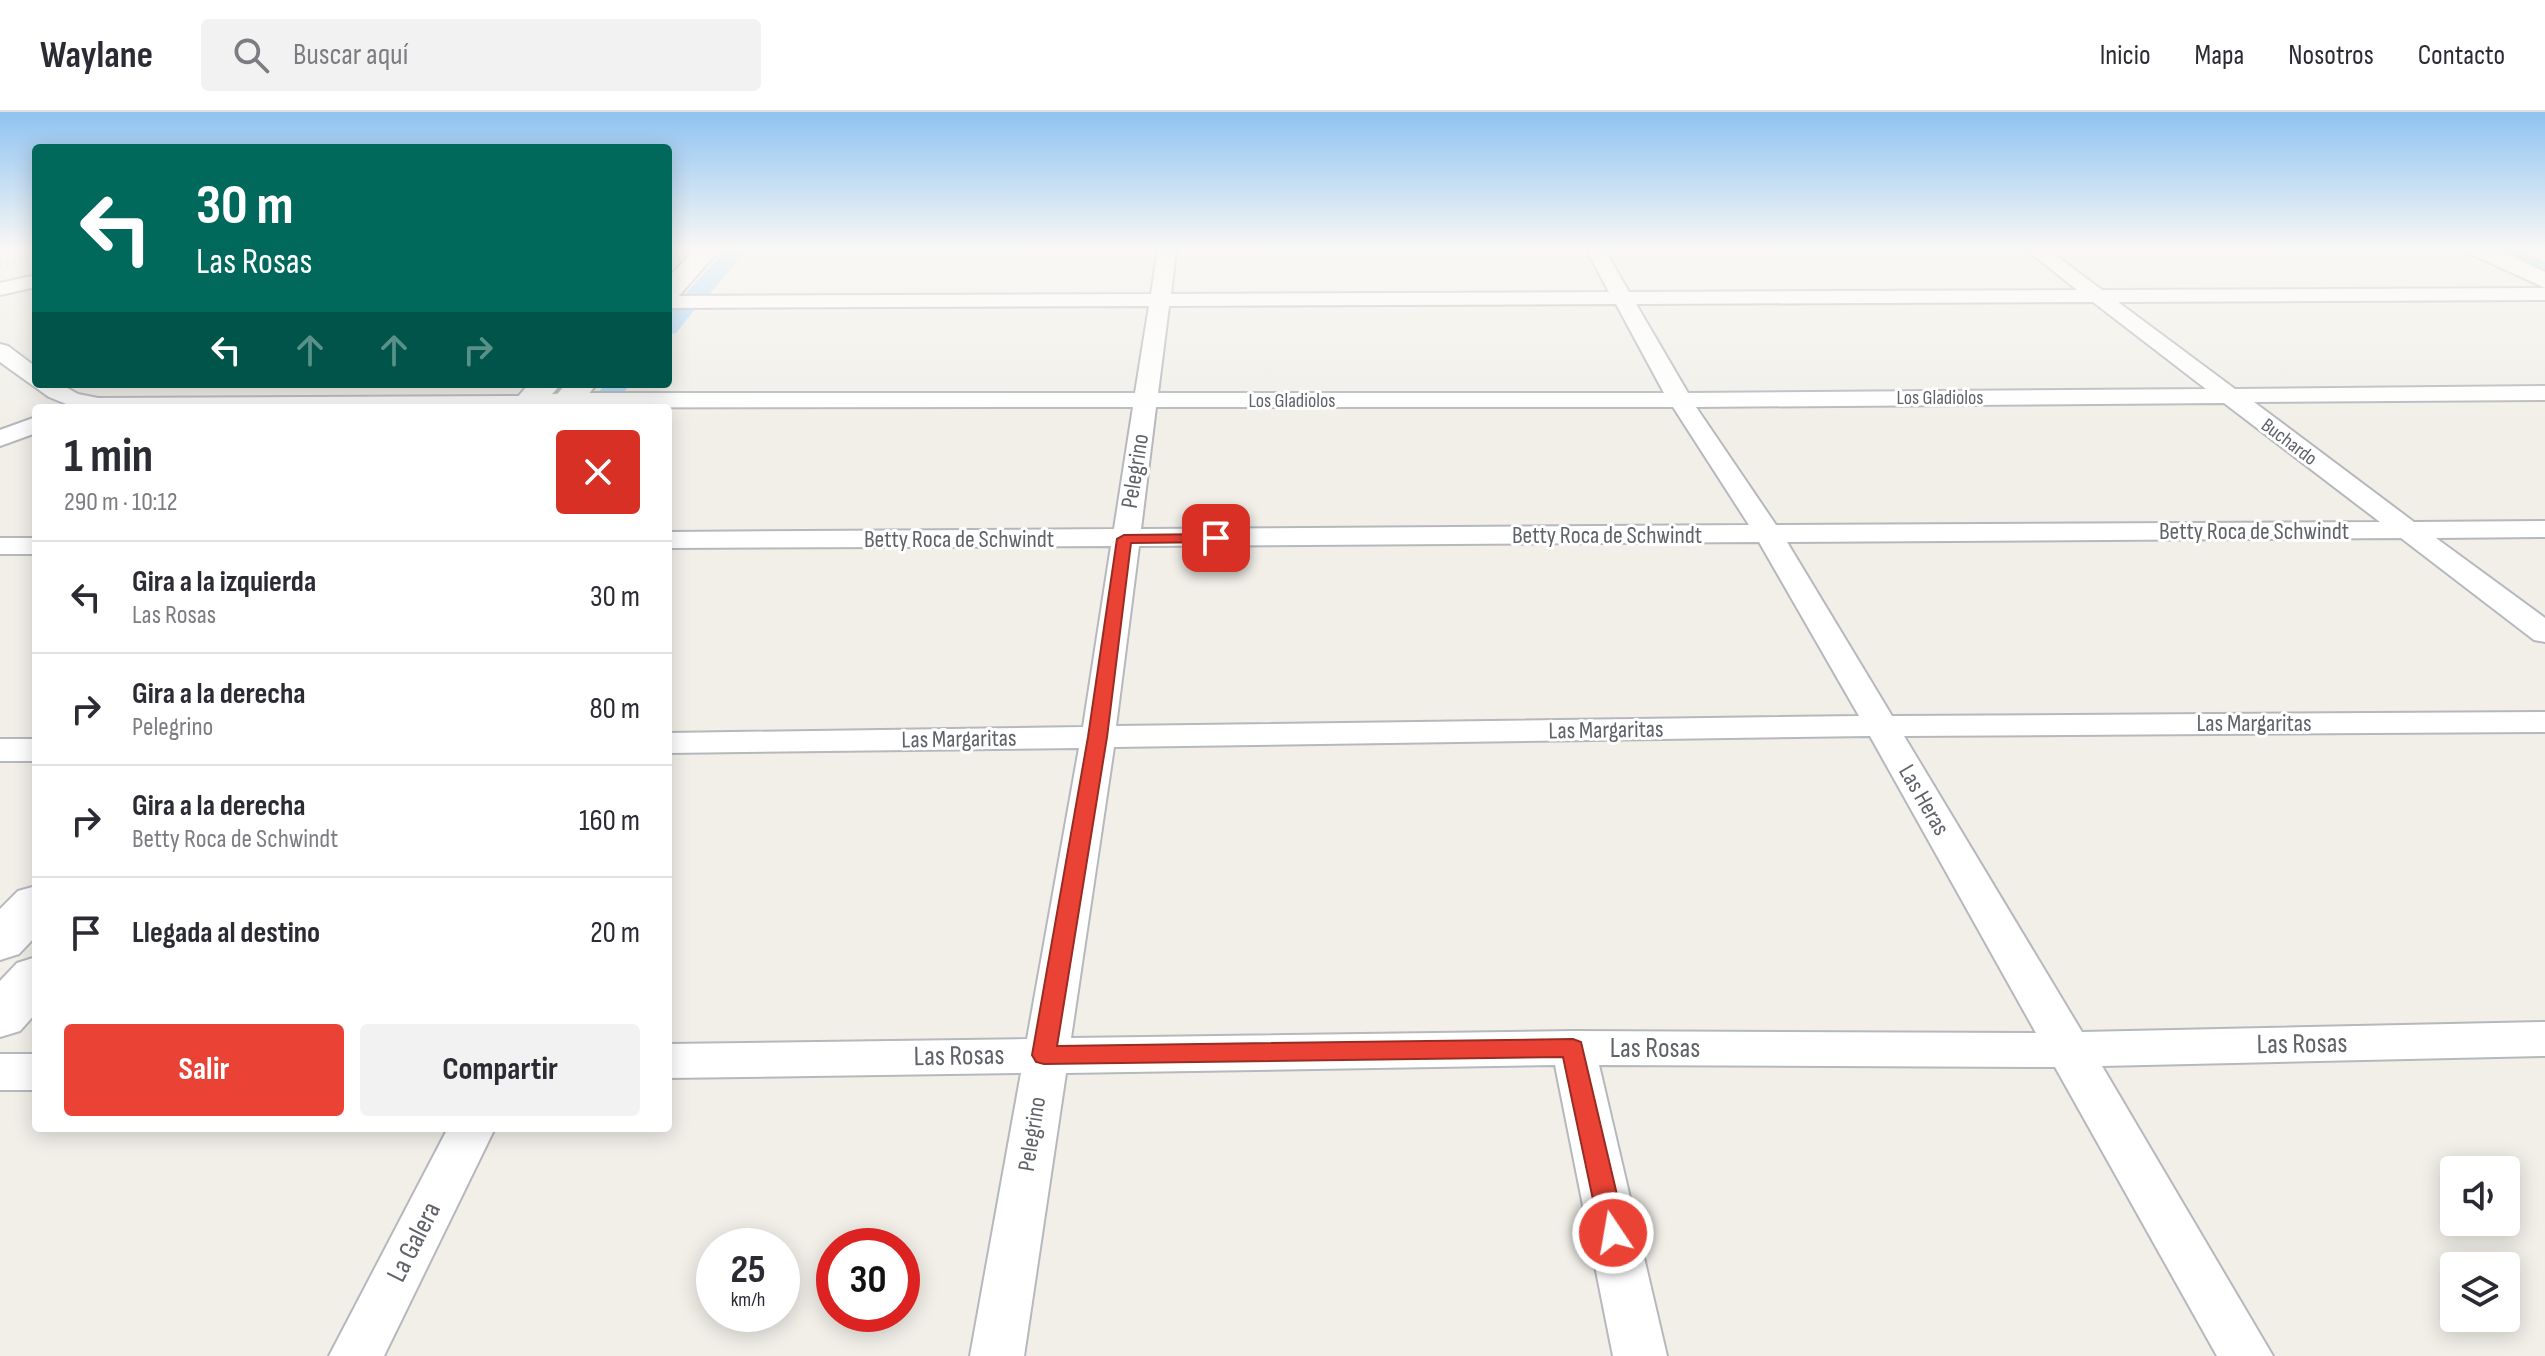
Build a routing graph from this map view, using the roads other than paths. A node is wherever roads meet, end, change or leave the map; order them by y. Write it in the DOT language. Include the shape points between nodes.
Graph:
graph roads {
  1 [pos="1157,307"];
  2 [pos="1628,307"];
  3 [pos="2112,307"];
  4 [pos="0,351"];
  5 [pos="32,375"];
  6 [pos="50,388"];
  7 [pos="122,388"];
  8 [pos="2545,393"];
  9 [pos="2228,396"];
  10 [pos="551,398"];
  11 [pos="1680,400"];
  12 [pos="1146,401"];
  13 [pos="75,404"];
  14 [pos="83,404"];
  15 [pos="196,404"];
  16 [pos="32,426"];
  17 [pos="0,439"];
  18 [pos="2545,529"];
  19 [pos="2409,530"];
  20 [pos="1768,534"];
  21 [pos="1124,539"];
  22 [pos="672,540"];
  23 [pos="0,546"];
  24 [pos="32,546"];
  25 [pos="2545,633"];
  26 [pos="2545,722"];
  27 [pos="1881,726"];
  28 [pos="1098,737"];
  29 [pos="672,743"];
  30 [pos="0,750"];
  31 [pos="32,750"];
  32 [pos="32,908"];
  33 [pos="0,941"];
  34 [pos="32,981"];
  35 [pos="0,1016"];
  36 [pos="2545,1039"];
  37 [pos="1573,1048"];
  38 [pos="2066,1050"];
  39 [pos="1044,1055"];
  40 [pos="672,1061"];
  41 [pos="0,1072"];
  42 [pos="32,1072"];
  43 [pos="470,1132"];
  44 [pos="356,1356"];
  45 [pos="997,1356"];
  46 [pos="1640,1356"];
  47 [pos="2246,1356"];
  1 -- 12 [label="street, Pelegrino"];
  2 -- 11 [label="street, Las Heras"];
  3 -- 9 [label="street, Buchardo"];
  4 -- 5 [label="street"];
  6 -- 13 [label="street, Los Gladiolos"];
  7 -- 14 [label="street"];
  8 -- 9 [label="street, Los Gladiolos"];
  9 -- 11 [label="street, Los Gladiolos"];
  9 -- 19 [label="street, Buchardo"];
  10 -- 12 [label="street, Los Gladiolos"];
  10 -- 15 [label="street, Los Gladiolos"];
  11 -- 12 [label="street, Los Gladiolos"];
  11 -- 20 [label="street, Las Heras"];
  12 -- 21 [label="street, Pelegrino"];
  16 -- 17 [label="street"];
  18 -- 19 [label="street, Betty Roca de Schwindt"];
  19 -- 20 [label="street, Betty Roca de Schwindt"];
  19 -- 25 [label="street, Buchardo"];
  20 -- 21 [label="street, Betty Roca de Schwindt"];
  20 -- 27 [label="street, Las Heras"];
  21 -- 22 [label="street, Betty Roca de Schwindt"];
  21 -- 28 [label="street, Pelegrino"];
  23 -- 24 [label="street"];
  26 -- 27 [label="street, Las Margaritas"];
  27 -- 28 [label="street, Las Margaritas"];
  27 -- 38 [label="street, Las Heras"];
  28 -- 29 [label="street, Las Margaritas"];
  28 -- 39 [label="street, Pelegrino"];
  30 -- 31 [label="street"];
  32 -- 33 [label="main road"];
  34 -- 35 [label="main road"];
  36 -- 38 [label="street, Las Rosas"];
  37 -- 38 [label="street, Las Rosas"];
  37 -- 39 [label="street, Las Rosas"];
  37 -- 46 [label="street"];
  38 -- 47 [label="street, Las Heras"];
  39 -- 40 [label="street, Las Rosas"];
  39 -- 45 [label="street, Pelegrino"];
  41 -- 42 [label="street"];
  43 -- 44 [label="street, La Galera"];
}
